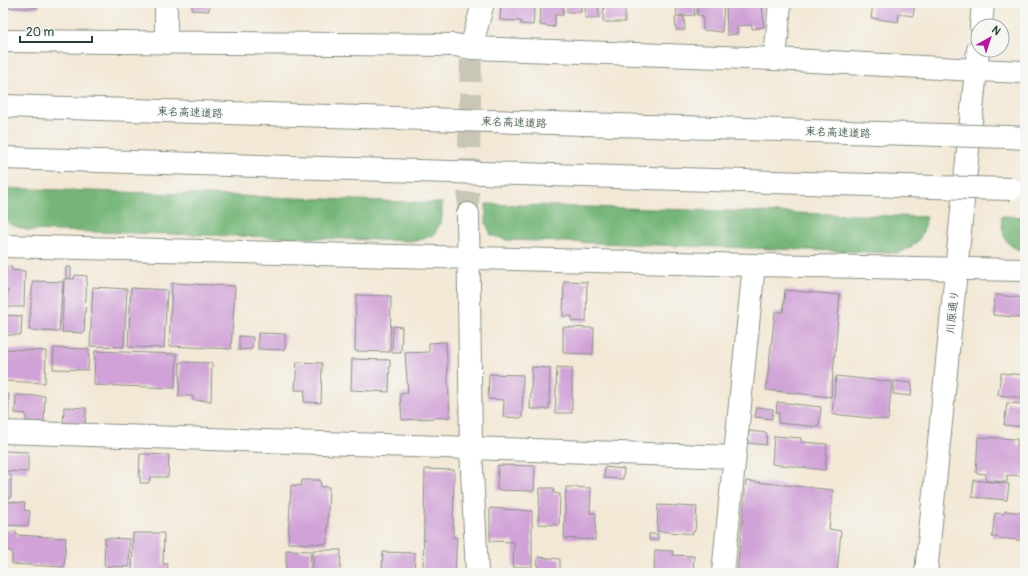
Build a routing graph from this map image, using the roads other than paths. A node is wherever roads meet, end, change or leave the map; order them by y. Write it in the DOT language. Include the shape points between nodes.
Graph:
graph roads {
  1 [pos="166,3"];
  2 [pos="484,3"];
  3 [pos="780,3"];
  4 [pos="983,3"];
  5 [pos="982,18"];
  6 [pos="3,41"];
  7 [pos="166,43"];
  8 [pos="471,48"];
  9 [pos="775,59"];
  10 [pos="977,60"];
  11 [pos="1025,72"];
  12 [pos="10,106"];
  13 [pos="1017,138"];
  14 [pos="10,158"];
  15 [pos="1018,189"];
  16 [pos="468,214"];
  17 [pos="3,246"];
  18 [pos="468,257"];
  19 [pos="754,265"];
  20 [pos="956,269"];
  21 [pos="1025,270"];
  22 [pos="3,432"];
  23 [pos="471,449"];
  24 [pos="734,457"];
  25 [pos="477,573"];
  26 [pos="723,573"];
  27 [pos="926,573"];
  1 -- 7 [label="main road"];
  2 -- 8 [label="main road"];
  3 -- 9 [label="main road"];
  4 -- 5 [label="main road"];
  6 -- 7 [label="main road"];
  7 -- 8 [label="main road" via="455,45"];
  8 -- 9 [label="main road"];
  9 -- 10 [label="main road"];
  10 -- 11 [label="main road"];
  10 -- 20 [label="main road, 川原通り"];
  12 -- 13 [label="main road, 東名高速道路, bridge"];
  14 -- 15 [label="main road, bridge"];
  16 -- 18 [label="main road"];
  17 -- 18 [label="main road"];
  18 -- 19 [label="main road"];
  18 -- 23 [label="main road"];
  19 -- 20 [label="main road"];
  19 -- 24 [label="main road"];
  20 -- 21 [label="main road"];
  20 -- 27 [label="main road, 川原通り"];
  22 -- 23 [label="main road"];
  23 -- 24 [label="main road"];
  23 -- 25 [label="main road"];
  24 -- 26 [label="main road"];
}
